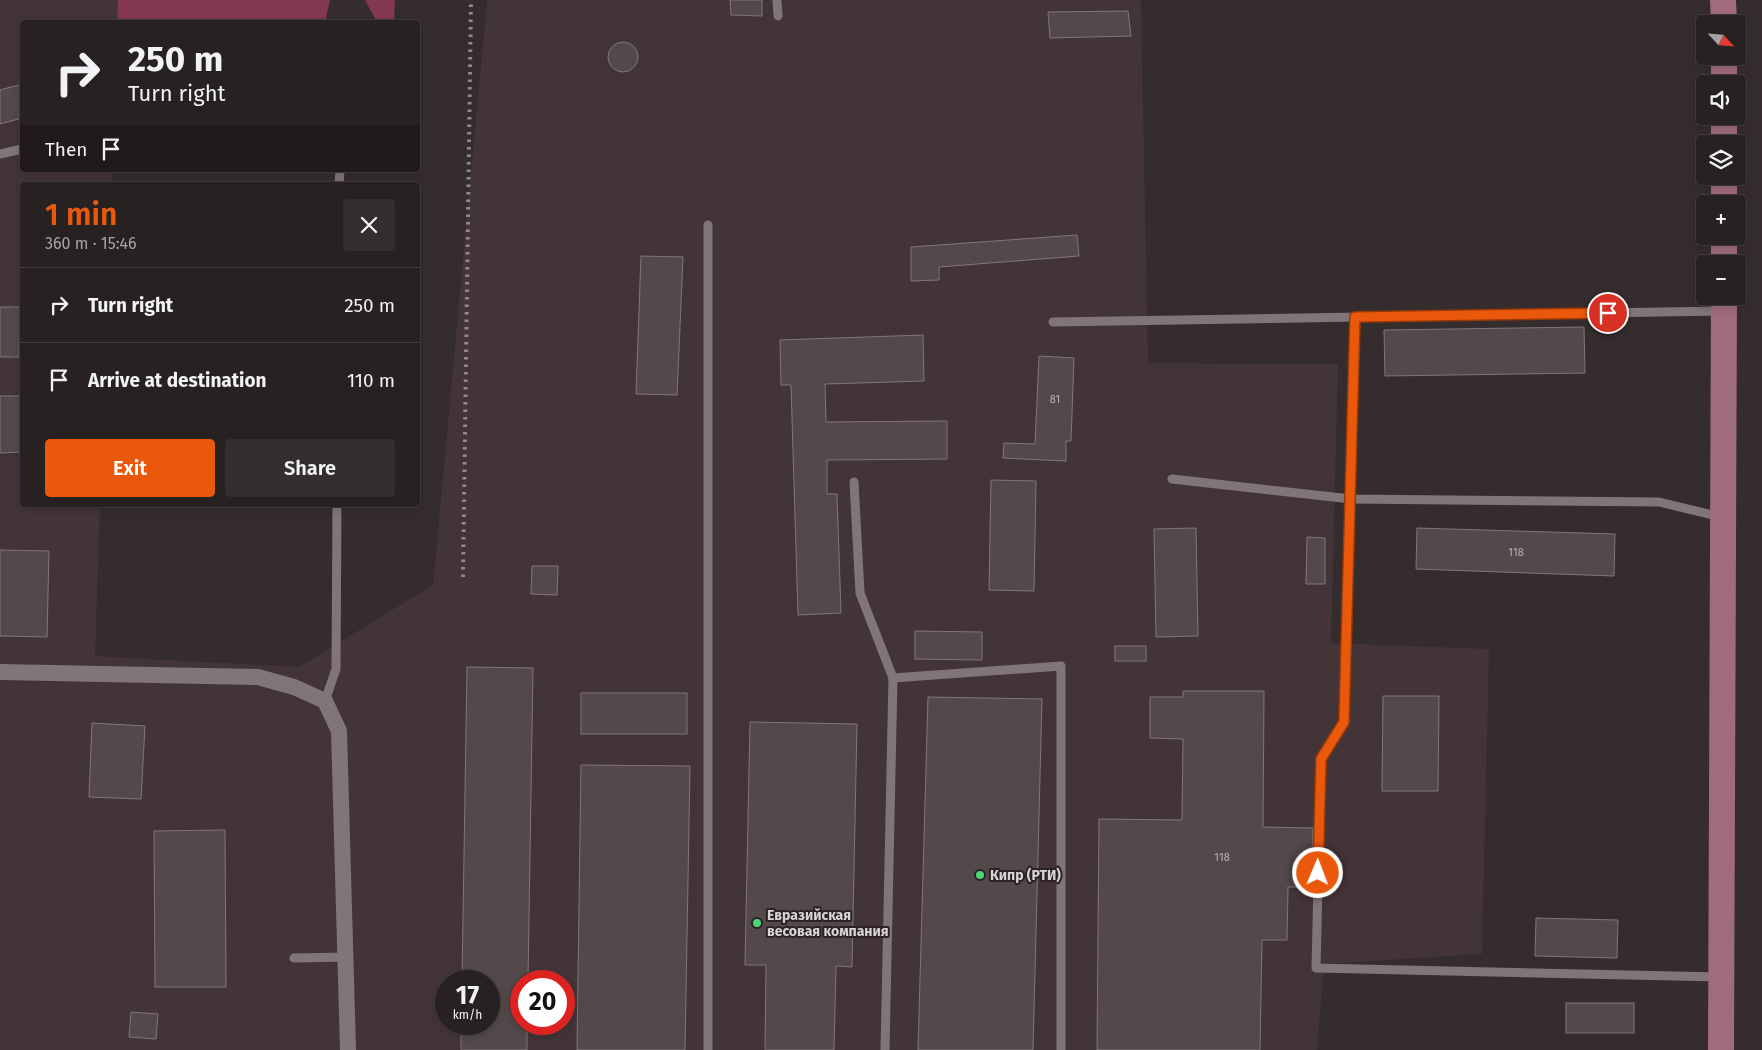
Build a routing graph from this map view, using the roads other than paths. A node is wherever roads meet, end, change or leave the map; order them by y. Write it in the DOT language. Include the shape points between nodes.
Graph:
graph roads {
  1 [pos="777,0"];
  2 [pos="1723,0"];
  3 [pos="1724,15"];
  4 [pos="778,16"];
  5 [pos="20,149"];
  6 [pos="0,154"];
  7 [pos="708,225"];
  8 [pos="1696,305"];
  9 [pos="1724,305"];
  10 [pos="1355,317"];
  11 [pos="1053,322"];
  12 [pos="1172,479"];
  13 [pos="854,482"];
  14 [pos="1351,498"];
  15 [pos="337,507"];
  16 [pos="1723,518"];
  17 [pos="0,672"];
  18 [pos="893,678"];
  19 [pos="325,701"];
  20 [pos="294,958"];
  21 [pos="346,958"];
  22 [pos="1721,977"];
  23 [pos="348,1050"];
  24 [pos="708,1050"];
  25 [pos="886,1050"];
  26 [pos="1061,1050"];
  27 [pos="1721,1050"];
  1 -- 4 [label="lane"];
  2 -- 3 [label="main road"];
  5 -- 6 [label="lane"];
  7 -- 24 [label="lane"];
  8 -- 10 [label="lane"];
  9 -- 16 [label="main road"];
  10 -- 11 [label="lane"];
  10 -- 14 [label="lane"];
  12 -- 14 [label="lane"];
  13 -- 18 [label="lane" via="860,594"];
  14 -- 16 [label="lane" via="1659,502"];
  14 -- 22 [label="lane" via="1344,722 1321,759 1316,968"];
  15 -- 19 [label="lane" via="336,669"];
  16 -- 22 [label="main road"];
  17 -- 19 [label="street" via="258,677 294,687"];
  18 -- 25 [label="lane"];
  18 -- 26 [label="lane" via="1061,666"];
  19 -- 21 [label="street" via="339,731"];
  20 -- 21 [label="lane"];
  21 -- 23 [label="street"];
  22 -- 27 [label="main road"];
}
